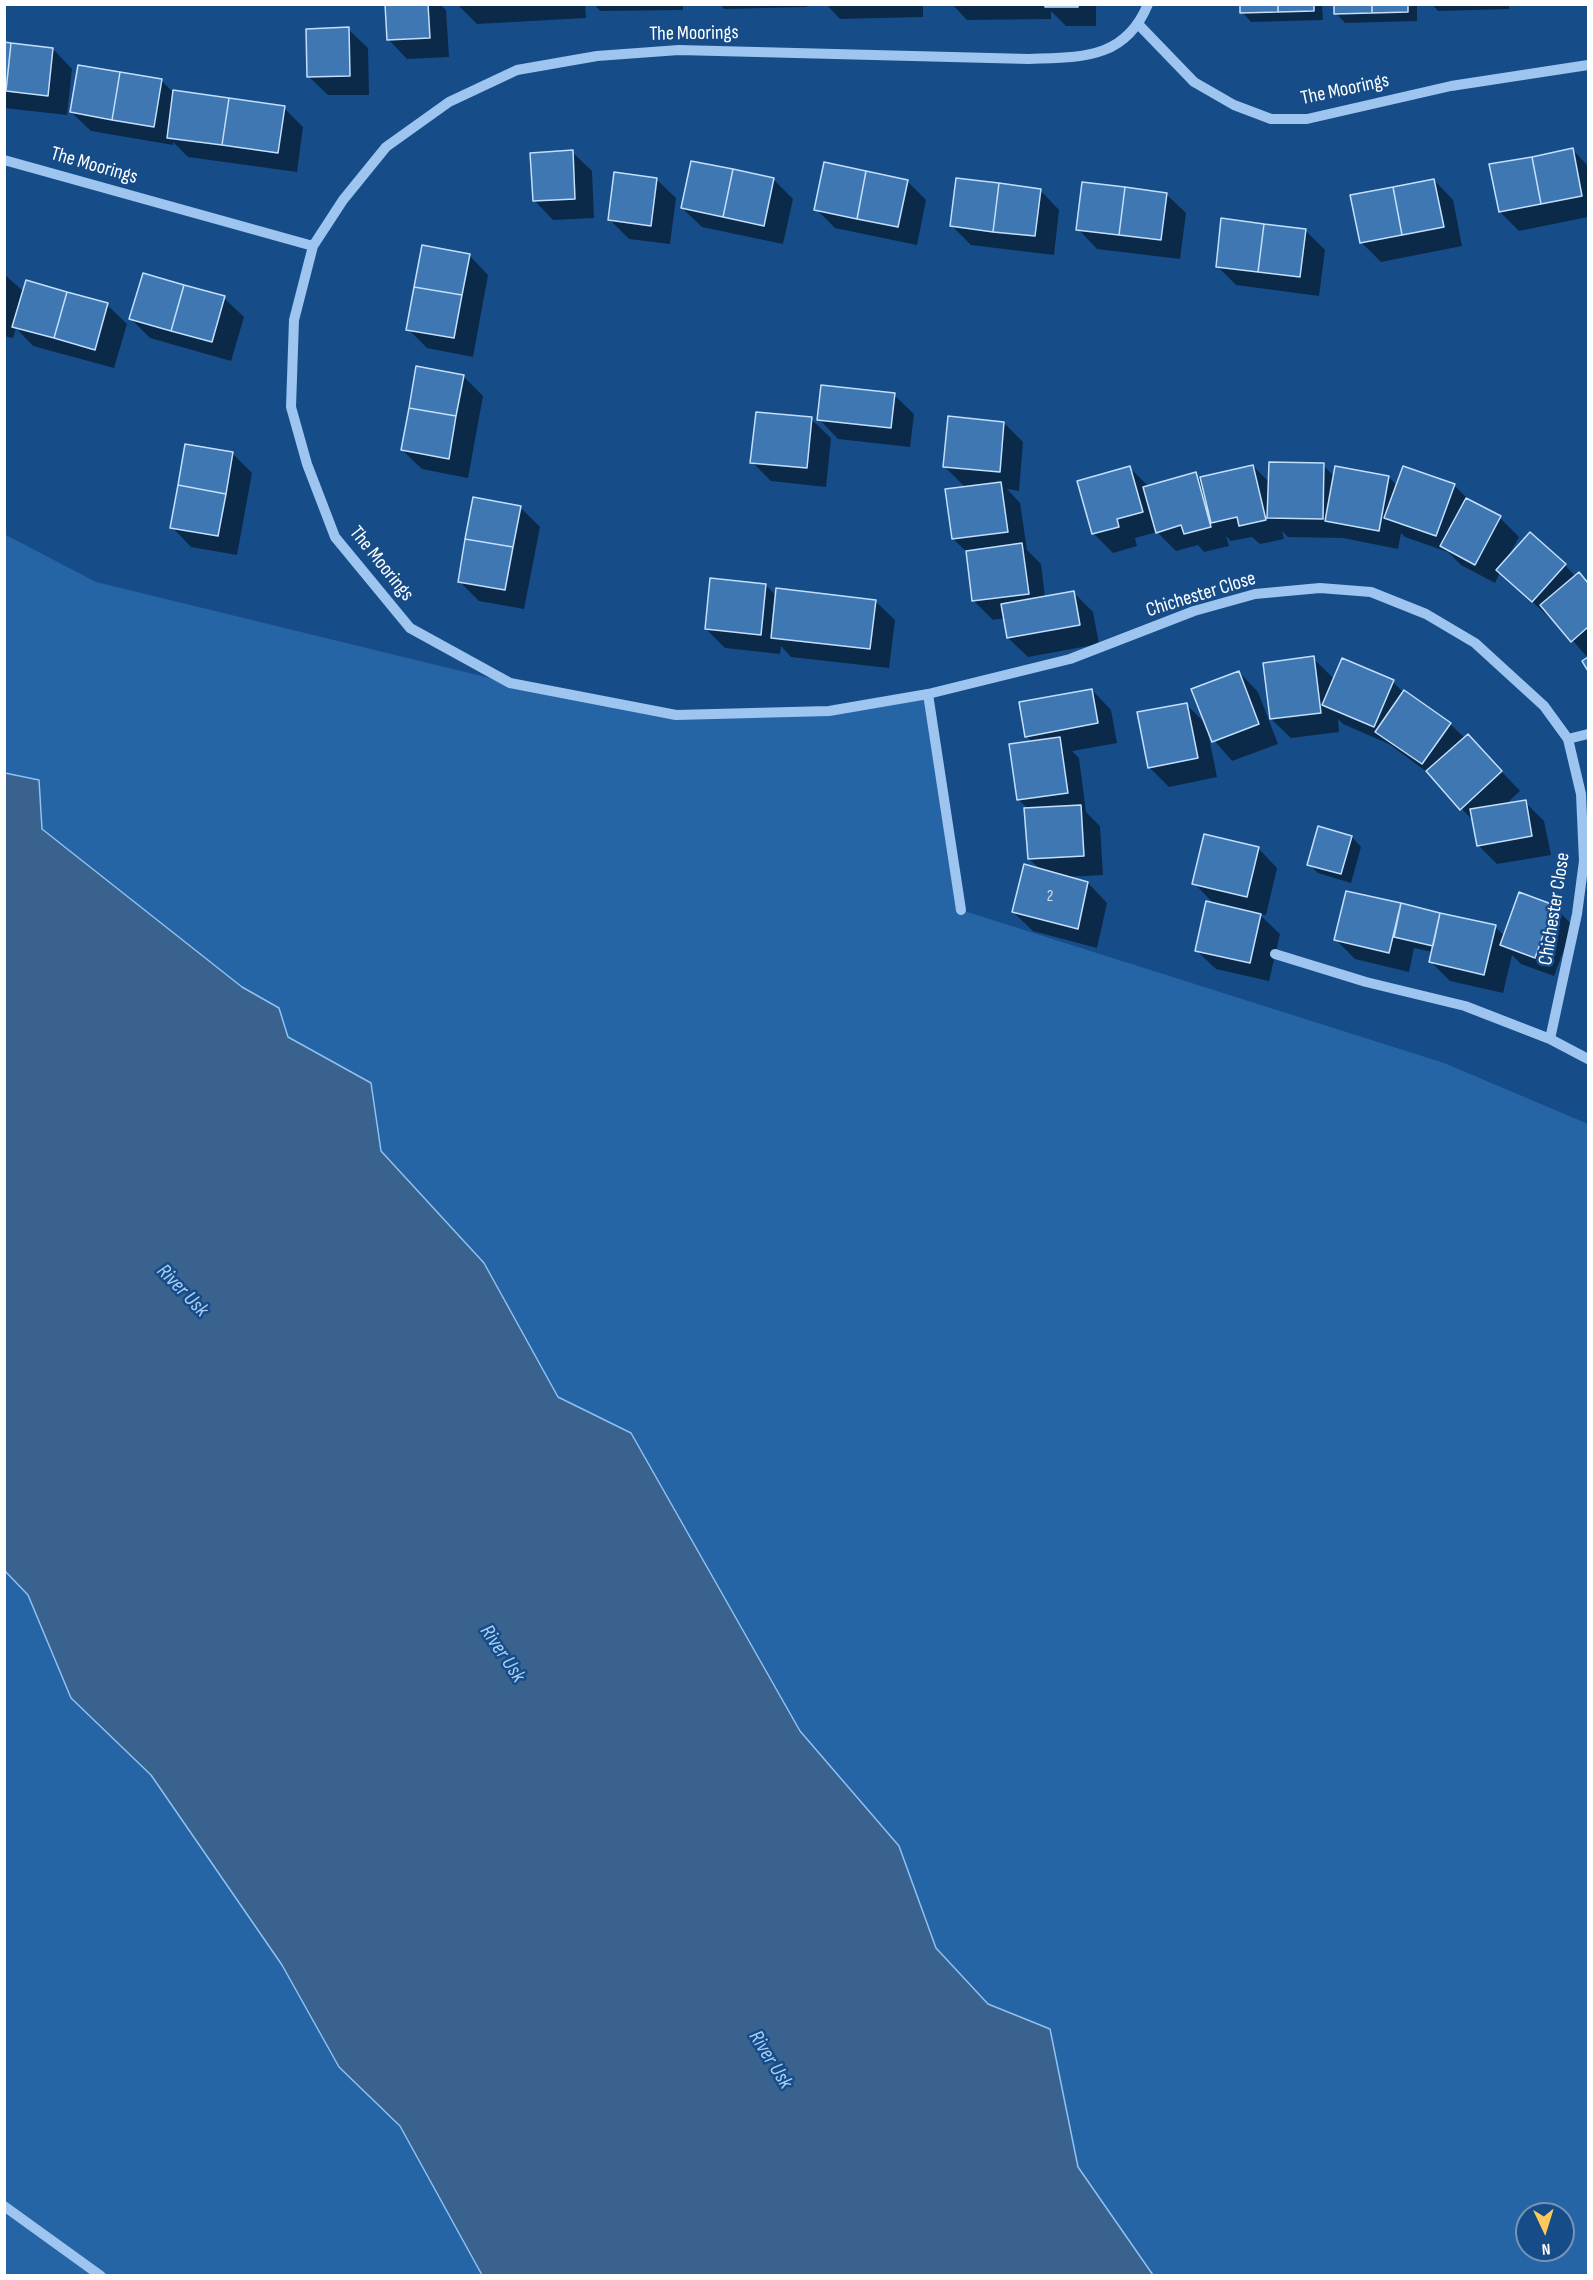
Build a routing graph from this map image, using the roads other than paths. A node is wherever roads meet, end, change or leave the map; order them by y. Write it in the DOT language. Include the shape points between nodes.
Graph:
graph roads {
  1 [pos="1148,4"];
  2 [pos="1140,26"];
  3 [pos="1588,65"];
  4 [pos="4,160"];
  5 [pos="313,246"];
  6 [pos="928,694"];
  7 [pos="676,715"];
  8 [pos="1588,734"];
  9 [pos="1568,739"];
  10 [pos="961,910"];
  11 [pos="1275,954"];
  12 [pos="1550,1039"];
  13 [pos="1588,1059"];
  14 [pos="4,2206"];
  15 [pos="101,2276"];
  1 -- 2 [label="street"];
  2 -- 3 [label="street, The Moorings" via="1194,82 1234,105 1271,119 1307,119 1451,86"];
  2 -- 5 [label="street, The Moorings" via="1112,48 1078,57 679,50 597,56 517,70 449,102 386,147 342,200"];
  4 -- 5 [label="street, The Moorings"];
  5 -- 7 [label="street, The Moorings" via="294,320 291,407 334,537 410,628 510,683"];
  6 -- 7 [label="street, Chichester Close" via="829,711"];
  6 -- 9 [label="street, Chichester Close" via="1070,659 1194,611 1245,597 1320,588 1371,592 1426,614 1475,643 1544,706"];
  6 -- 10 [label="street"];
  8 -- 9 [label="street"];
  9 -- 12 [label="street, Chichester Close" via="1581,794 1584,861 1577,914"];
  11 -- 12 [label="street" via="1366,982 1466,1006"];
  12 -- 13 [label="street"];
  14 -- 15 [label="street"];
}
